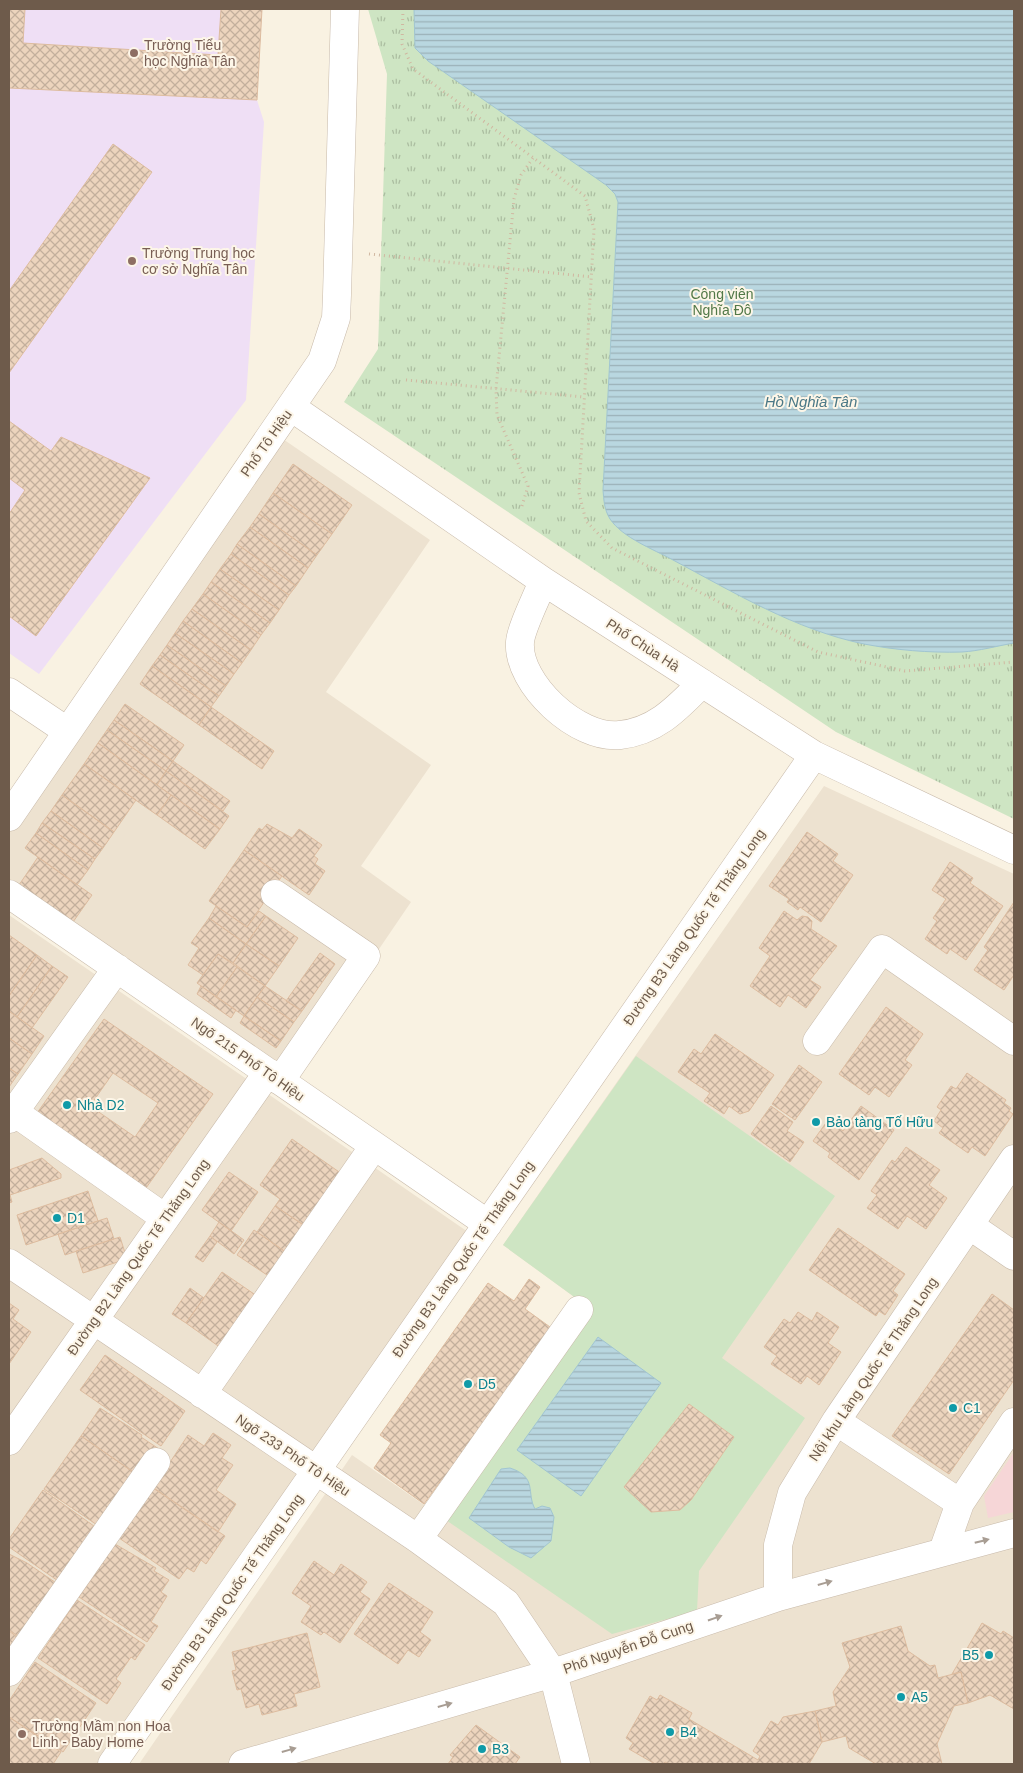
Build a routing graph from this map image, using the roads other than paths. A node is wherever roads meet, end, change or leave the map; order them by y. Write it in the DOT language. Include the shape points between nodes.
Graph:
graph roads {
  1 [pos="345,9"];
  2 [pos="291,407"];
  3 [pos="543,581"];
  4 [pos="702,683"];
  5 [pos="9,692"];
  6 [pos="67,732"];
  7 [pos="814,755"];
  8 [pos="9,817"];
  9 [pos="1014,850"];
  10 [pos="9,894"];
  11 [pos="275,894"];
  12 [pos="117,968"];
  13 [pos="817,1041"];
  14 [pos="1014,1041"];
  15 [pos="274,1077"];
  16 [pos="11,1116"];
  17 [pos="374,1146"];
  18 [pos="1014,1159"];
  19 [pos="165,1218"];
  20 [pos="488,1224"];
  21 [pos="969,1225"];
  22 [pos="1014,1256"];
  23 [pos="9,1263"];
  24 [pos="579,1310"];
  25 [pos="93,1320"];
  26 [pos="202,1394"];
  27 [pos="836,1421"];
  28 [pos="1014,1422"];
  29 [pos="9,1441"];
  30 [pos="156,1462"];
  31 [pos="316,1471"];
  32 [pos="960,1504"];
  33 [pos="1014,1533"];
  34 [pos="418,1539"];
  35 [pos="943,1550"];
  36 [pos="778,1597"];
  37 [pos="9,1672"];
  38 [pos="553,1673"];
  39 [pos="112,1764"];
  40 [pos="242,1764"];
  41 [pos="576,1764"];
  1 -- 2 [label="street, Phố Tô Hiệu" via="336,318 322,361"];
  2 -- 3 [label="street, Phố Chùa Hà"];
  2 -- 6 [label="street, Phố Tô Hiệu"];
  3 -- 4 [label="street, Phố Chùa Hà"];
  3 -- 4 [label="street" via="520,641 525,670 559,712 591,731 619,736 664,720"];
  4 -- 7 [label="street, Phố Chùa Hà"];
  5 -- 6 [label="street"];
  6 -- 8 [label="street, Phố Tô Hiệu"];
  7 -- 9 [label="street, Phố Chùa Hà"];
  7 -- 20 [label="street, Đường B3 Làng Quốc Tế Thăng Long"];
  10 -- 12 [label="street, Ngõ 215 Phố Tô Hiệu"];
  11 -- 15 [label="street, Đường B2 Làng Quốc Tế Thăng Long" via="366,956"];
  12 -- 15 [label="street, Ngõ 215 Phố Tô Hiệu"];
  12 -- 16 [label="street"];
  13 -- 14 [label="street" via="882,949"];
  15 -- 17 [label="street, Ngõ 215 Phố Tô Hiệu"];
  15 -- 19 [label="street, Đường B2 Làng Quốc Tế Thăng Long"];
  16 -- 19 [label="street"];
  17 -- 20 [label="street, Ngõ 215 Phố Tô Hiệu"];
  17 -- 26 [label="street"];
  18 -- 21 [label="street, Nội khu Làng Quốc Tế Thăng Long"];
  19 -- 25 [label="street, Đường B2 Làng Quốc Tế Thăng Long"];
  20 -- 31 [label="street, Đường B3 Làng Quốc Tế Thăng Long"];
  21 -- 22 [label="street"];
  21 -- 27 [label="street, Nội khu Làng Quốc Tế Thăng Long"];
  23 -- 25 [label="street, Ngõ 233 Phố Tô Hiệu"];
  24 -- 34 [label="street"];
  25 -- 26 [label="street, Ngõ 233 Phố Tô Hiệu"];
  25 -- 29 [label="street, Đường B2 Làng Quốc Tế Thăng Long"];
  26 -- 31 [label="street, Ngõ 233 Phố Tô Hiệu"];
  27 -- 32 [label="street"];
  27 -- 36 [label="street, Nội khu Làng Quốc Tế Thăng Long" via="792,1492 778,1545"];
  28 -- 32 [label="street"];
  30 -- 37 [label="street"];
  31 -- 34 [label="street, Ngõ 233 Phố Tô Hiệu"];
  31 -- 39 [label="street, Đường B3 Làng Quốc Tế Thăng Long"];
  32 -- 35 [label="street"];
  35 -- 33 [label="street, Phố Nguyễn Đỗ Cung, one-way"];
  34 -- 38 [label="street, Ngõ 233 Phố Tô Hiệu" via="506,1603"];
  36 -- 35 [label="street, Phố Nguyễn Đỗ Cung, one-way"];
  38 -- 36 [label="street, Phố Nguyễn Đỗ Cung, one-way"];
  40 -- 38 [label="street, Phố Nguyễn Đỗ Cung, one-way"];
  38 -- 41 [label="street, Ngõ 233 Phố Tô Hiệu"];
}
